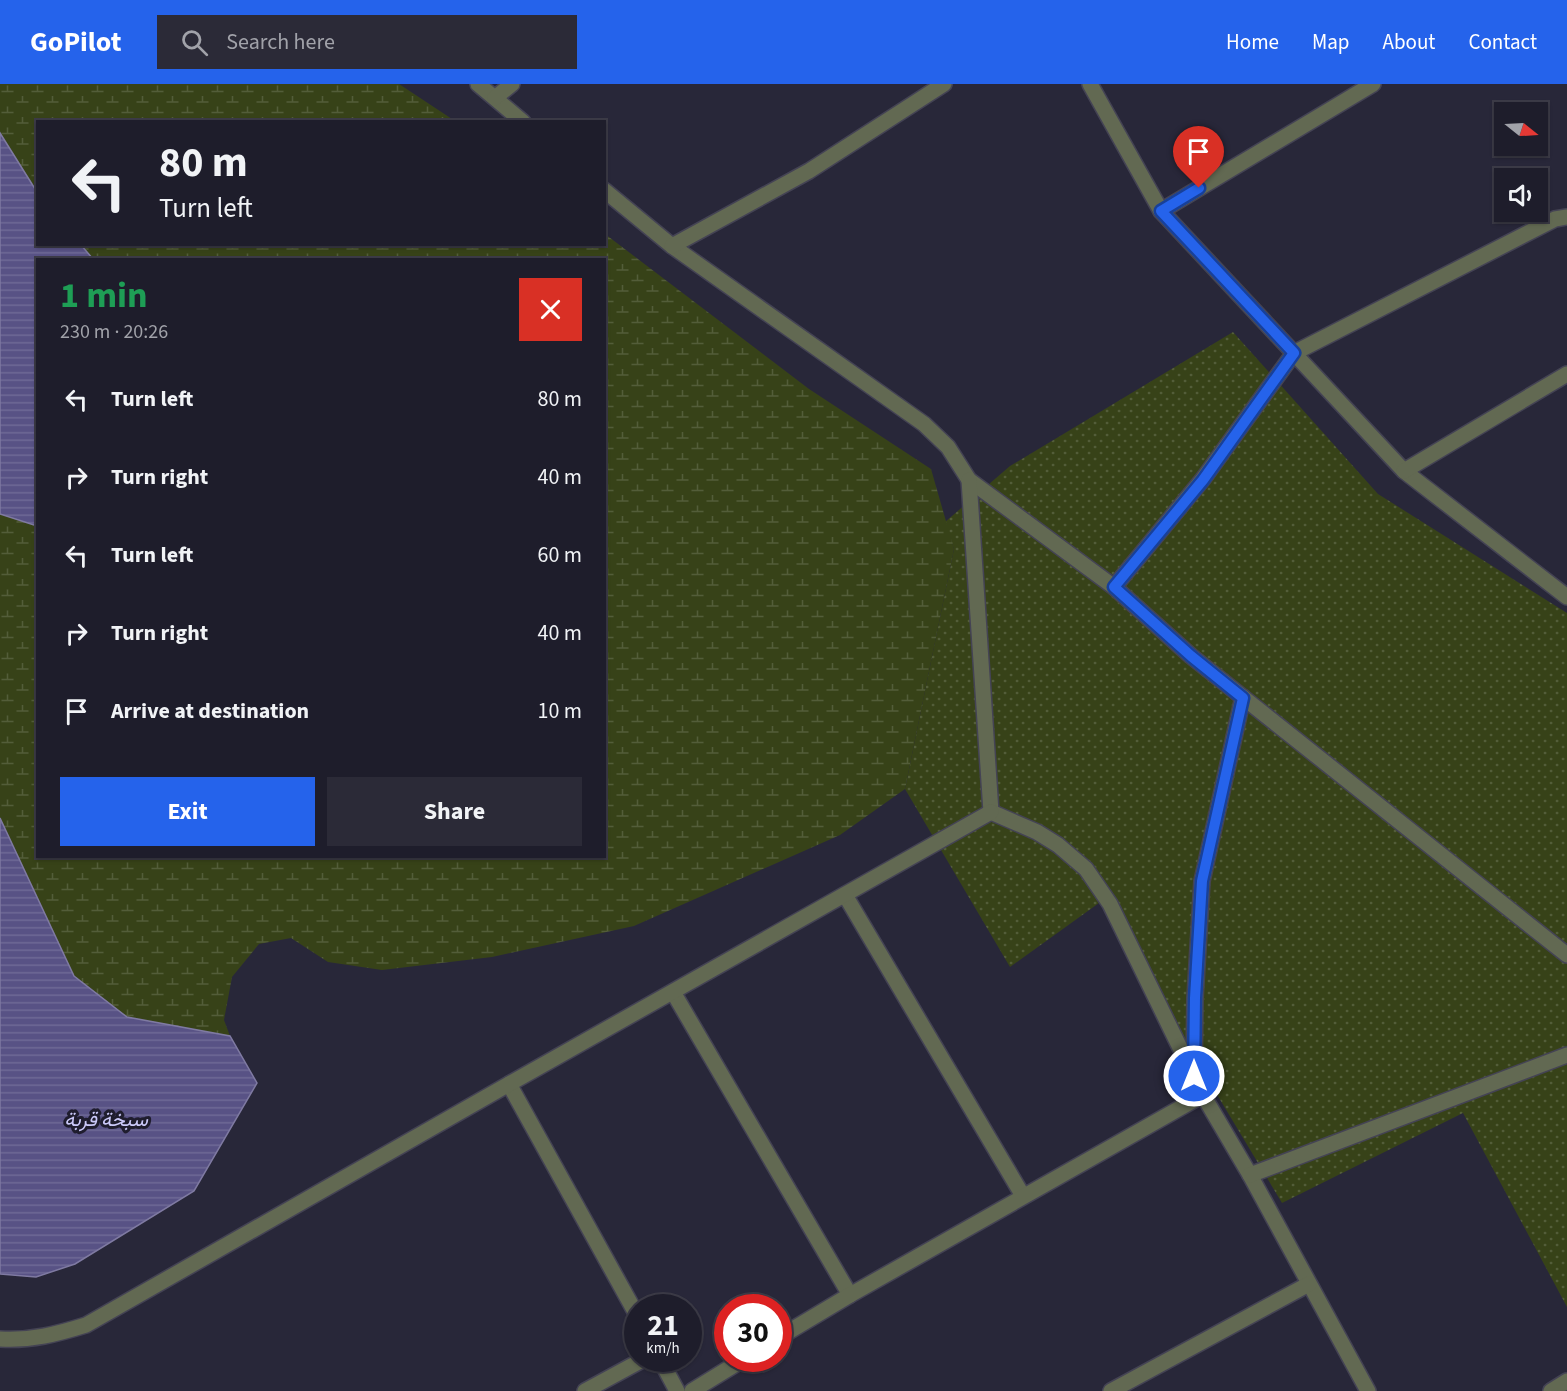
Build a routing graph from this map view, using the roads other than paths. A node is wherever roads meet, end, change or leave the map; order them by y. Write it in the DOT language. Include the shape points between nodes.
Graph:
graph roads {
  1 [pos="478,84"];
  2 [pos="512,84"];
  3 [pos="944,84"];
  4 [pos="1090,84"];
  5 [pos="1373,84"];
  6 [pos="495,98"];
  7 [pos="521,120"];
  8 [pos="606,192"];
  9 [pos="1161,211"];
  10 [pos="1567,217"];
  11 [pos="672,246"];
  12 [pos="1294,353"];
  13 [pos="1567,374"];
  14 [pos="1404,471"];
  15 [pos="969,480"];
  16 [pos="1114,587"];
  17 [pos="1567,597"];
  18 [pos="1243,698"];
  19 [pos="992,812"];
  20 [pos="845,895"];
  21 [pos="1567,955"];
  22 [pos="673,992"];
  23 [pos="1567,1055"];
  24 [pos="1194,1076"];
  25 [pos="509,1084"];
  26 [pos="1203,1095"];
  27 [pos="1250,1175"];
  28 [pos="1023,1196"];
  29 [pos="1309,1284"];
  30 [pos="625,1294"];
  31 [pos="850,1295"];
  32 [pos="792,1330"];
  33 [pos="0,1339"];
  34 [pos="624,1370"];
  35 [pos="667,1372"];
  36 [pos="723,1372"];
  37 [pos="1567,1382"];
  38 [pos="585,1391"];
  39 [pos="677,1391"];
  40 [pos="692,1391"];
  41 [pos="1111,1391"];
  42 [pos="1368,1391"];
  43 [pos="1551,1391"];
  1 -- 6 [label="street"];
  2 -- 6 [label="street"];
  3 -- 11 [label="street" via="809,171"];
  4 -- 9 [label="street"];
  5 -- 9 [label="street"];
  6 -- 7 [label="street"];
  8 -- 11 [label="street"];
  9 -- 12 [label="street"];
  10 -- 12 [label="street" via="1555,219"];
  11 -- 15 [label="street" via="924,424 948,447"];
  12 -- 14 [label="street"];
  12 -- 16 [label="street" via="1203,480"];
  13 -- 14 [label="street"];
  14 -- 17 [label="street"];
  15 -- 16 [label="street"];
  15 -- 19 [label="street"];
  16 -- 18 [label="street"];
  18 -- 21 [label="street"];
  18 -- 24 [label="street" via="1202,881"];
  19 -- 20 [label="street"];
  19 -- 24 [label="street" via="1037,832 1086,869 1110,904"];
  20 -- 22 [label="street"];
  20 -- 28 [label="street"];
  22 -- 25 [label="street"];
  22 -- 31 [label="street"];
  23 -- 27 [label="street"];
  24 -- 26 [label="street"];
  25 -- 30 [label="street"];
  25 -- 33 [label="street" via="86,1325 47,1337"];
  26 -- 27 [label="street"];
  26 -- 28 [label="street"];
  27 -- 29 [label="street"];
  28 -- 31 [label="street"];
  29 -- 41 [label="street"];
  29 -- 42 [label="street"];
  31 -- 32 [label="street"];
  34 -- 38 [label="street"];
  35 -- 39 [label="street"];
  36 -- 40 [label="street"];
  37 -- 43 [label="street"];
}
